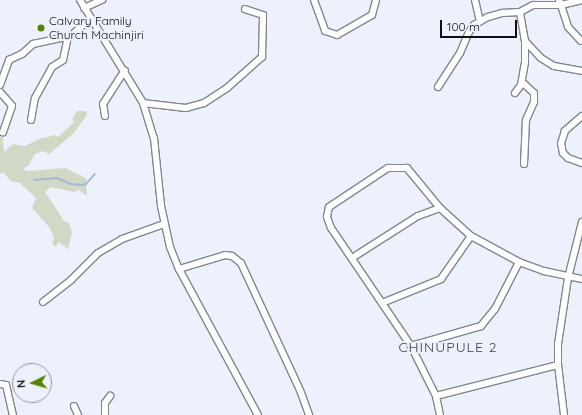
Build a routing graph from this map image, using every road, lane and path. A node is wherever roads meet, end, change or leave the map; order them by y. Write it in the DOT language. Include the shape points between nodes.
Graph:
graph roads {
  1 [pos="80,0"];
  2 [pos="102,0"];
  3 [pos="314,0"];
  4 [pos="376,0"];
  5 [pos="475,0"];
  6 [pos="582,0"];
  7 [pos="560,2"];
  8 [pos="84,8"];
  9 [pos="245,9"];
  10 [pos="520,12"];
  11 [pos="90,18"];
  12 [pos="480,21"];
  13 [pos="68,37"];
  14 [pos="525,40"];
  15 [pos="581,41"];
  16 [pos="125,70"];
  17 [pos="582,72"];
  18 [pos="522,82"];
  19 [pos="0,85"];
  20 [pos="438,87"];
  21 [pos="0,92"];
  22 [pos="515,93"];
  23 [pos="144,103"];
  24 [pos="105,116"];
  25 [pos="582,116"];
  26 [pos="31,120"];
  27 [pos="3,132"];
  28 [pos="582,163"];
  29 [pos="524,164"];
  30 [pos="440,208"];
  31 [pos="582,222"];
  32 [pos="164,224"];
  33 [pos="471,236"];
  34 [pos="352,258"];
  35 [pos="519,262"];
  36 [pos="179,269"];
  37 [pos="568,278"];
  38 [pos="582,279"];
  39 [pos="43,302"];
  40 [pos="382,303"];
  41 [pos="411,346"];
  42 [pos="558,365"];
  43 [pos="0,384"];
  44 [pos="110,396"];
  45 [pos="436,396"];
  46 [pos="74,406"];
  47 [pos="13,415"];
  48 [pos="78,415"];
  49 [pos="105,415"];
  50 [pos="258,415"];
  51 [pos="309,415"];
  52 [pos="440,415"];
  53 [pos="564,415"];
  1 -- 8 [label="street"];
  2 -- 8 [label="street"];
  3 -- 4 [label="street" via="326,31 337,35 372,14"];
  5 -- 12 [label="street"];
  6 -- 7 [label="street"];
  7 -- 10 [label="street" via="532,5"];
  7 -- 15 [label="street" via="568,27"];
  8 -- 11 [label="street"];
  9 -- 23 [label="street" via="263,15 262,57 227,88 204,103 186,108"];
  10 -- 12 [label="street" via="502,13"];
  10 -- 14 [label="street"];
  11 -- 13 [label="street"];
  11 -- 16 [label="street"];
  12 -- 20 [label="street" via="469,32 460,53"];
  13 -- 19 [label="street" via="33,44 22,54 9,60"];
  13 -- 26 [label="street" via="63,60 52,67 35,98"];
  14 -- 17 [label="street" via="541,58 554,66"];
  14 -- 18 [label="street"];
  16 -- 23 [label="street"];
  16 -- 24 [label="street" via="103,104"];
  18 -- 22 [label="street"];
  18 -- 29 [label="street" via="534,93 526,120"];
  21 -- 27 [label="street" via="12,106"];
  23 -- 32 [label="street" via="156,144"];
  25 -- 28 [label="street" via="565,130 561,143 563,153 568,158"];
  30 -- 33 [label="street"];
  30 -- 34 [label="street" via="413,219"];
  30 -- 34 [label="street" via="411,172 400,167 388,168 332,204 327,211 331,228"];
  31 -- 37 [label="street"];
  32 -- 36 [label="street"];
  32 -- 39 [label="street" via="122,239 98,253 71,280"];
  33 -- 35 [label="street"];
  33 -- 40 [label="street" via="441,280"];
  34 -- 40 [label="street"];
  35 -- 37 [label="street"];
  35 -- 41 [label="street" via="495,309 481,326"];
  36 -- 50 [label="street"];
  36 -- 51 [label="street" via="225,255 232,256 241,263"];
  37 -- 38 [label="street"];
  37 -- 42 [label="street"];
  40 -- 41 [label="street"];
  41 -- 45 [label="street"];
  42 -- 45 [label="street"];
  42 -- 53 [label="street"];
  43 -- 47 [label="street" via="6,385"];
  44 -- 49 [label="street" via="105,403"];
  45 -- 52 [label="street"];
  46 -- 48 [label="street"];
}
